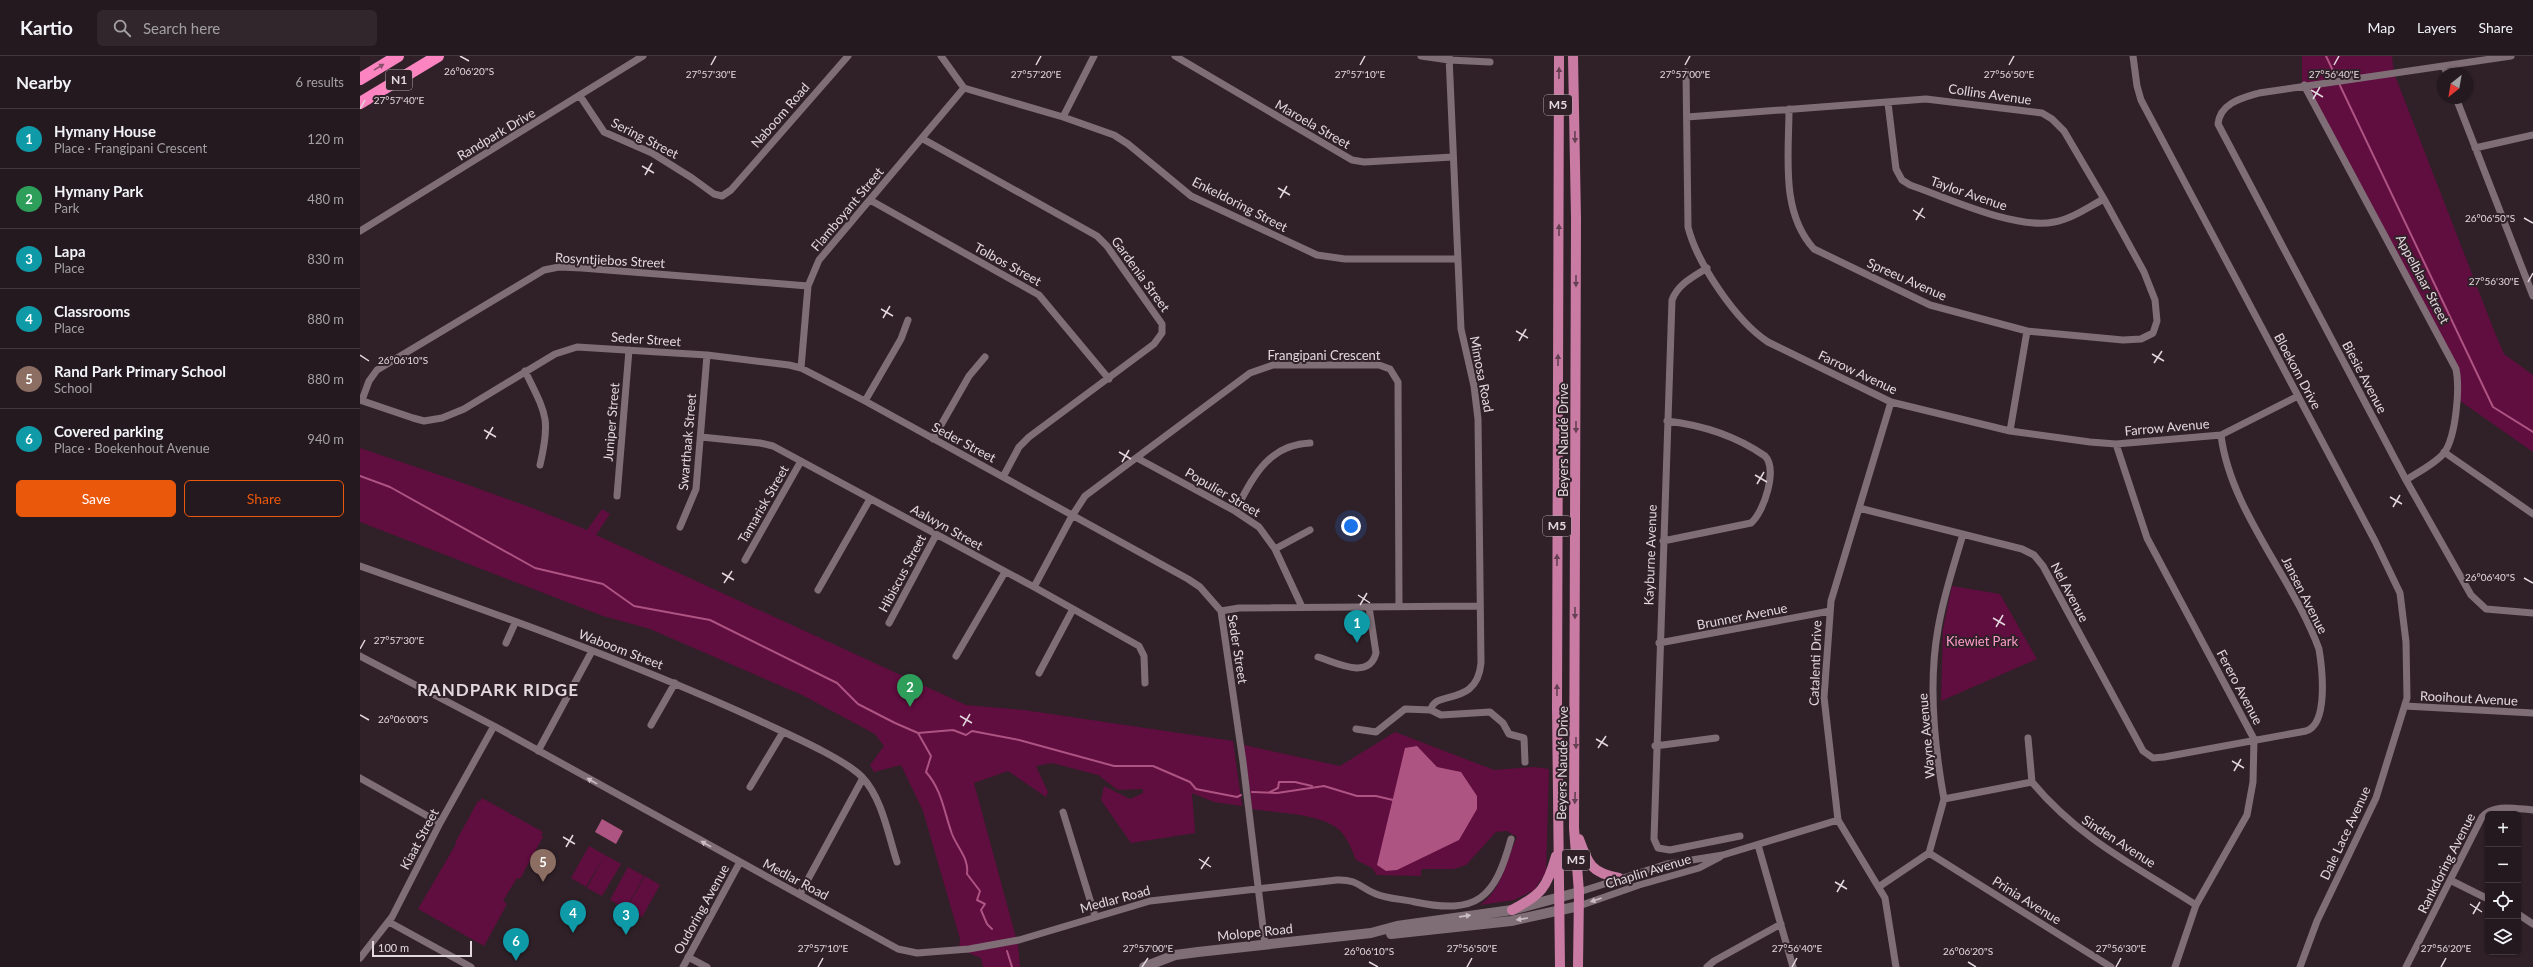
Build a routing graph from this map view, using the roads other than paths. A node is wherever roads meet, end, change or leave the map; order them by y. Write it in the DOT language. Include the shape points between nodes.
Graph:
graph roads {
  1 [pos="398,56"];
  2 [pos="438,56"];
  3 [pos="643,56"];
  4 [pos="848,56"];
  5 [pos="941,56"];
  6 [pos="1094,56"];
  7 [pos="1175,56"];
  8 [pos="1421,56"];
  9 [pos="1559,56"];
  10 [pos="1573,56"];
  11 [pos="2133,56"];
  12 [pos="2511,56"];
  13 [pos="1449,58"];
  14 [pos="1490,62"];
  15 [pos="2444,66"];
  16 [pos="1686,72"];
  17 [pos="360,79"];
  18 [pos="2304,85"];
  19 [pos="964,88"];
  20 [pos="580,96"];
  21 [pos="1888,102"];
  22 [pos="360,103"];
  23 [pos="2458,104"];
  24 [pos="1789,109"];
  25 [pos="1063,117"];
  26 [pos="1687,117"];
  27 [pos="2533,135"];
  28 [pos="923,139"];
  29 [pos="2475,148"];
  30 [pos="1453,157"];
  31 [pos="731,190"];
  32 [pos="2104,199"];
  33 [pos="870,200"];
  34 [pos="360,231"];
  35 [pos="1457,260"];
  36 [pos="1707,268"];
  37 [pos="808,286"];
  38 [pos="2533,296"];
  39 [pos="908,320"];
  40 [pos="2156,328"];
  41 [pos="2027,331"];
  42 [pos="629,350"];
  43 [pos="707,355"];
  44 [pos="985,357"];
  45 [pos="801,368"];
  46 [pos="525,371"];
  47 [pos="1109,379"];
  48 [pos="2298,396"];
  49 [pos="361,400"];
  50 [pos="865,401"];
  51 [pos="1891,402"];
  52 [pos="1667,421"];
  53 [pos="2010,431"];
  54 [pos="2221,435"];
  55 [pos="701,438"];
  56 [pos="933,439"];
  57 [pos="1310,442"];
  58 [pos="2116,444"];
  59 [pos="2444,452"];
  60 [pos="1137,458"];
  61 [pos="801,461"];
  62 [pos="540,465"];
  63 [pos="1003,477"];
  64 [pos="2406,480"];
  65 [pos="617,496"];
  66 [pos="870,499"];
  67 [pos="1859,508"];
  68 [pos="1235,511"];
  69 [pos="2533,514"];
  70 [pos="1072,516"];
  71 [pos="680,527"];
  72 [pos="1310,530"];
  73 [pos="1963,534"];
  74 [pos="936,535"];
  75 [pos="1663,541"];
  76 [pos="1275,549"];
  77 [pos="745,560"];
  78 [pos="360,566"];
  79 [pos="1005,572"];
  80 [pos="1034,587"];
  81 [pos="818,590"];
  82 [pos="1399,606"];
  83 [pos="1479,606"];
  84 [pos="1302,607"];
  85 [pos="1369,607"];
  86 [pos="1072,609"];
  87 [pos="1221,611"];
  88 [pos="1830,611"];
  89 [pos="2533,613"];
  90 [pos="515,622"];
  91 [pos="889,623"];
  92 [pos="506,643"];
  93 [pos="1659,643"];
  94 [pos="592,651"];
  95 [pos="360,656"];
  96 [pos="956,656"];
  97 [pos="1318,657"];
  98 [pos="1039,673"];
  99 [pos="675,682"];
  100 [pos="1145,683"];
  101 [pos="2405,706"];
  102 [pos="1431,710"];
  103 [pos="2533,713"];
  104 [pos="651,725"];
  105 [pos="494,726"];
  106 [pos="1356,729"];
  107 [pos="783,732"];
  108 [pos="1716,738"];
  109 [pos="2028,738"];
  110 [pos="2254,740"];
  111 [pos="1656,746"];
  112 [pos="538,751"];
  113 [pos="2149,756"];
  114 [pos="1525,762"];
  115 [pos="360,778"];
  116 [pos="863,778"];
  117 [pos="2032,782"];
  118 [pos="750,787"];
  119 [pos="1944,799"];
  120 [pos="2533,810"];
  121 [pos="1063,812"];
  122 [pos="1838,820"];
  123 [pos="440,823"];
  124 [pos="1574,828"];
  125 [pos="1740,836"];
  126 [pos="1511,839"];
  127 [pos="1559,845"];
  128 [pos="1758,845"];
  129 [pos="1670,850"];
  130 [pos="1929,853"];
  131 [pos="1723,855"];
  132 [pos="740,862"];
  133 [pos="897,862"];
  134 [pos="1619,878"];
  135 [pos="2450,880"];
  136 [pos="1880,886"];
  137 [pos="1257,889"];
  138 [pos="1579,892"];
  139 [pos="800,894"];
  140 [pos="1560,897"];
  141 [pos="2485,898"];
  142 [pos="2196,905"];
  143 [pos="1579,906"];
  144 [pos="1512,910"];
  145 [pos="1560,912"];
  146 [pos="1095,916"];
  147 [pos="2521,916"];
  148 [pos="389,922"];
  149 [pos="1780,924"];
  150 [pos="2533,924"];
  151 [pos="1371,933"];
  152 [pos="1265,944"];
  153 [pos="688,957"];
  154 [pos="360,958"];
  155 [pos="2408,966"];
  156 [pos="471,967"];
  157 [pos="683,967"];
  158 [pos="707,967"];
  159 [pos="1144,967"];
  160 [pos="1560,967"];
  161 [pos="1578,967"];
  162 [pos="1707,967"];
  163 [pos="1793,967"];
  164 [pos="1896,967"];
  165 [pos="2111,967"];
  166 [pos="2175,967"];
  167 [pos="2300,967"];
  17 -- 1 [label="highway, N1, one-way"];
  2 -- 22 [label="highway, N1"];
  3 -- 20 [label="street, Randpark Drive"];
  4 -- 31 [label="street, Naboom Road"];
  5 -- 19 [label="street"];
  6 -- 25 [label="street"];
  7 -- 30 [label="street, Maroela Street" via="1352,160 1364,162"];
  8 -- 13 [label="street"];
  127 -- 9 [label="main road, Beyers Naudé Drive / M5, one-way"];
  10 -- 124 [label="main road, Beyers Naudé Drive / M5, one-way" via="1576,219"];
  11 -- 48 [label="street, Bloekom Drive" via="2141,100"];
  12 -- 15 [label="street"];
  13 -- 14 [label="street"];
  13 -- 30 [label="street, Mimosa Road"];
  15 -- 18 [label="street"];
  16 -- 26 [label="street, Farrow Avenue"];
  18 -- 59 [label="street, Appelblaar Street" via="2455,364 2457,398 2450,438"];
  18 -- 64 [label="street, Biesie Avenue" via="2259,93 2236,101 2224,109 2219,119 2220,130"];
  19 -- 25 [label="street, Enkeldoring Street"];
  19 -- 28 [label="street, Flamboyant Street"];
  20 -- 31 [label="street, Sering Street" via="604,132 668,162 714,194 722,196"];
  20 -- 34 [label="street, Randpark Drive"];
  21 -- 24 [label="street, Collins Avenue"];
  21 -- 32 [label="street, Collins Avenue" via="1940,100 2042,113 2064,131"];
  21 -- 32 [label="street, Taylor Avenue" via="1896,169 1902,180 1910,185 2012,220 2036,224 2067,218"];
  23 -- 29 [label="street"];
  24 -- 26 [label="street, Collins Avenue"];
  24 -- 41 [label="street, Spreeu Avenue" via="1791,203 1803,234 1814,249 1930,305"];
  25 -- 35 [label="street, Enkeldoring Street" via="1118,137 1191,196 1317,255 1345,259"];
  26 -- 36 [label="street, Farrow Avenue" via="1688,227"];
  27 -- 29 [label="street"];
  28 -- 33 [label="street, Flamboyant Street"];
  28 -- 47 [label="street, Gardenia Street" via="1082,226 1107,246 1161,319 1162,328 1154,344"];
  29 -- 38 [label="street"];
  30 -- 35 [label="street, Mimosa Road"];
  32 -- 40 [label="street, Collins Avenue" via="2150,287 2157,314"];
  33 -- 37 [label="street, Flamboyant Street" via="819,260"];
  33 -- 47 [label="street, Tolbos Street" via="1039,295"];
  35 -- 83 [label="street, Mimosa Road" via="1461,329 1478,413"];
  36 -- 51 [label="street, Farrow Avenue" via="1740,316 1758,335"];
  36 -- 52 [label="street, Kayburne Avenue" via="1680,286 1672,300"];
  37 -- 45 [label="street, Flamboyant Street"];
  37 -- 49 [label="street, Rosyntjiebos Street" via="582,268 548,269 377,370"];
  39 -- 50 [label="street" via="901,339"];
  40 -- 41 [label="street, Spreeu Avenue" via="2149,337 2123,340"];
  41 -- 53 [label="street"];
  42 -- 43 [label="street, Seder Street"];
  42 -- 46 [label="street, Seder Street" via="570,348"];
  42 -- 65 [label="street, Juniper Street"];
  43 -- 45 [label="street, Seder Street" via="776,362"];
  43 -- 55 [label="street, Swarthaak Street"];
  44 -- 56 [label="street" via="970,376"];
  45 -- 50 [label="street, Seder Street"];
  46 -- 49 [label="street, Seder Street" via="458,412 434,420 413,418"];
  46 -- 62 [label="street" via="547,423"];
  47 -- 63 [label="street, Gardenia Street" via="1024,441"];
  48 -- 54 [label="street, Farrow Avenue"];
  48 -- 101 [label="street, Bloekom Drive" via="2400,593 2408,672"];
  50 -- 56 [label="street, Seder Street"];
  51 -- 53 [label="street, Farrow Avenue"];
  51 -- 67 [label="street, Catalenti Drive"];
  52 -- 75 [label="street, Kayburne Avenue"];
  52 -- 75 [label="street" via="1703,426 1734,440 1765,456 1771,469 1763,503 1757,517 1751,523"];
  53 -- 58 [label="street, Farrow Avenue"];
  54 -- 58 [label="street, Farrow Avenue"];
  54 -- 110 [label="street, Jansen Avenue" via="2223,453 2234,484 2314,636 2321,661 2321,700 2314,727 2306,731"];
  55 -- 61 [label="street, Aalwyn Street" via="766,444"];
  55 -- 71 [label="street, Swarthaak Street" via="694,496"];
  56 -- 63 [label="street, Seder Street"];
  57 -- 68 [label="street" via="1290,445 1266,462 1256,473"];
  58 -- 110 [label="street, Ferero Avenue" via="2147,538"];
  59 -- 64 [label="street"];
  59 -- 69 [label="street"];
  60 -- 68 [label="street, Populier Street"];
  60 -- 70 [label="street, Frangipani Crescent" via="1091,490"];
  60 -- 82 [label="street, Frangipani Crescent" via="1257,369 1272,365 1386,366 1394,373 1398,382"];
  61 -- 66 [label="street, Aalwyn Street"];
  61 -- 77 [label="street, Tamarisk Street"];
  63 -- 70 [label="street, Seder Street"];
  64 -- 89 [label="street, Biesie Avenue" via="2477,602 2491,610"];
  66 -- 74 [label="street, Aalwyn Street"];
  66 -- 81 [label="street"];
  67 -- 73 [label="street, Nel Avenue"];
  67 -- 88 [label="street, Catalenti Drive"];
  68 -- 76 [label="street, Populier Street" via="1259,527"];
  70 -- 80 [label="street, Frangipani Crescent"];
  70 -- 87 [label="street, Seder Street" via="1188,580 1208,595"];
  72 -- 76 [label="street"];
  73 -- 113 [label="street, Nel Avenue" via="2028,551 2040,560 2143,751"];
  73 -- 119 [label="street, Wayne Avenue" via="1936,642 1933,704"];
  74 -- 79 [label="street, Aalwyn Street"];
  74 -- 91 [label="street, Hibiscus Street"];
  75 -- 93 [label="street, Kayburne Avenue"];
  76 -- 84 [label="street, Populier Street"];
  78 -- 90 [label="street, Waboom Street"];
  79 -- 80 [label="street, Aalwyn Street"];
  79 -- 96 [label="street"];
  80 -- 86 [label="street, Aalwyn Street"];
  82 -- 83 [label="street"];
  82 -- 85 [label="street"];
  83 -- 102 [label="street, Mimosa Road" via="1481,663 1477,681 1468,691 1432,705"];
  84 -- 85 [label="street"];
  84 -- 87 [label="street" via="1239,608"];
  85 -- 97 [label="street" via="1376,653 1368,666 1359,669"];
  86 -- 98 [label="street"];
  86 -- 100 [label="street, Aalwyn Street" via="1139,646 1144,656"];
  87 -- 137 [label="street, Seder Street"];
  88 -- 93 [label="street, Brunner Avenue"];
  88 -- 122 [label="street, Catalenti Drive" via="1824,697"];
  90 -- 92 [label="street"];
  90 -- 94 [label="street, Waboom Street"];
  93 -- 111 [label="street, Kayburne Avenue"];
  94 -- 99 [label="street, Waboom Street"];
  94 -- 112 [label="street"];
  95 -- 105 [label="street, Medlar Road"];
  99 -- 104 [label="street"];
  99 -- 107 [label="street, Waboom Street"];
  101 -- 103 [label="street, Rooihout Avenue"];
  101 -- 167 [label="street, Dale Lace Avenue" via="2376,798 2317,921"];
  102 -- 106 [label="street" via="1405,709 1376,732"];
  102 -- 114 [label="street" via="1441,715 1490,712 1503,723 1509,734 1524,738"];
  105 -- 112 [label="street, Medlar Road"];
  105 -- 123 [label="street, Kiaat Street"];
  107 -- 116 [label="street, Waboom Street" via="852,768"];
  107 -- 118 [label="street"];
  108 -- 111 [label="street"];
  109 -- 117 [label="street"];
  110 -- 113 [label="street, Jansen Avenue" via="2164,758"];
  110 -- 142 [label="street, Ferero Avenue" via="2251,804 2239,831"];
  111 -- 129 [label="street, Kayburne Avenue" via="1654,839 1658,848"];
  132 -- 112 [label="street, Medlar Road, one-way"];
  115 -- 123 [label="street"];
  116 -- 133 [label="street, Waboom Street" via="874,795"];
  116 -- 139 [label="street"];
  117 -- 119 [label="street"];
  117 -- 142 [label="street, Sinden Avenue" via="2058,812 2083,833"];
  119 -- 130 [label="street, Wayne Avenue"];
  120 -- 135 [label="street, Rankdoring Avenue" via="2498,808 2485,813"];
  121 -- 146 [label="street"];
  122 -- 128 [label="street, Chaplin Avenue"];
  122 -- 136 [label="street, Catalenti Drive"];
  123 -- 148 [label="street, Kiaat Street"];
  124 -- 134 [label="main road" via="1590,865 1601,874"];
  124 -- 138 [label="main road, Beyers Naudé Drive / M5"];
  125 -- 129 [label="street, Chaplin Avenue"];
  126 -- 137 [label="street, Medlar Road" via="1502,867 1490,890 1477,901 1467,904 1435,905 1388,897 1346,879"];
  127 -- 140 [label="main road, Beyers Naudé Drive / M5"];
  127 -- 144 [label="main road" via="1544,888 1536,897"];
  128 -- 131 [label="street, Chaplin Avenue"];
  128 -- 149 [label="street"];
  130 -- 136 [label="street"];
  130 -- 165 [label="street, Prinia Avenue"];
  131 -- 134 [label="street, Chaplin Avenue" via="1667,864"];
  131 -- 143 [label="street, Chaplin Avenue, one-way" via="1699,868 1651,881"];
  132 -- 139 [label="street, Medlar Road"];
  132 -- 153 [label="street, Oudoring Avenue"];
  134 -- 138 [label="street, Chaplin Avenue"];
  135 -- 141 [label="street"];
  135 -- 155 [label="street, Rankdoring Avenue"];
  136 -- 164 [label="street, Catalenti Drive" via="1887,905"];
  137 -- 146 [label="street, Medlar Road" via="1161,899"];
  137 -- 152 [label="street, Seder Street"];
  138 -- 140 [label="street, Molope Road"];
  138 -- 143 [label="main road, Beyers Naudé Drive / M5"];
  139 -- 146 [label="street, Medlar Road" via="898,949 910,953 969,949 1009,942"];
  140 -- 144 [label="street, Molope Road"];
  140 -- 145 [label="main road, Beyers Naudé Drive / M5"];
  142 -- 166 [label="street, Ferero Avenue"];
  143 -- 145 [label="street, Molope Road"];
  143 -- 161 [label="main road, Beyers Naudé Drive / M5"];
  151 -- 144 [label="street, Molope Road, one-way" via="1397,926"];
  145 -- 151 [label="street, Molope Road, one-way" via="1511,921 1393,934"];
  145 -- 160 [label="main road, Beyers Naudé Drive / M5"];
  147 -- 150 [label="street"];
  148 -- 154 [label="street, Kiaat Street"];
  148 -- 156 [label="street"];
  149 -- 162 [label="street"];
  149 -- 163 [label="street"];
  151 -- 152 [label="street, Molope Road"];
  152 -- 159 [label="street, Molope Road" via="1174,955"];
  153 -- 157 [label="street, Oudoring Avenue"];
  153 -- 158 [label="street"];
}
